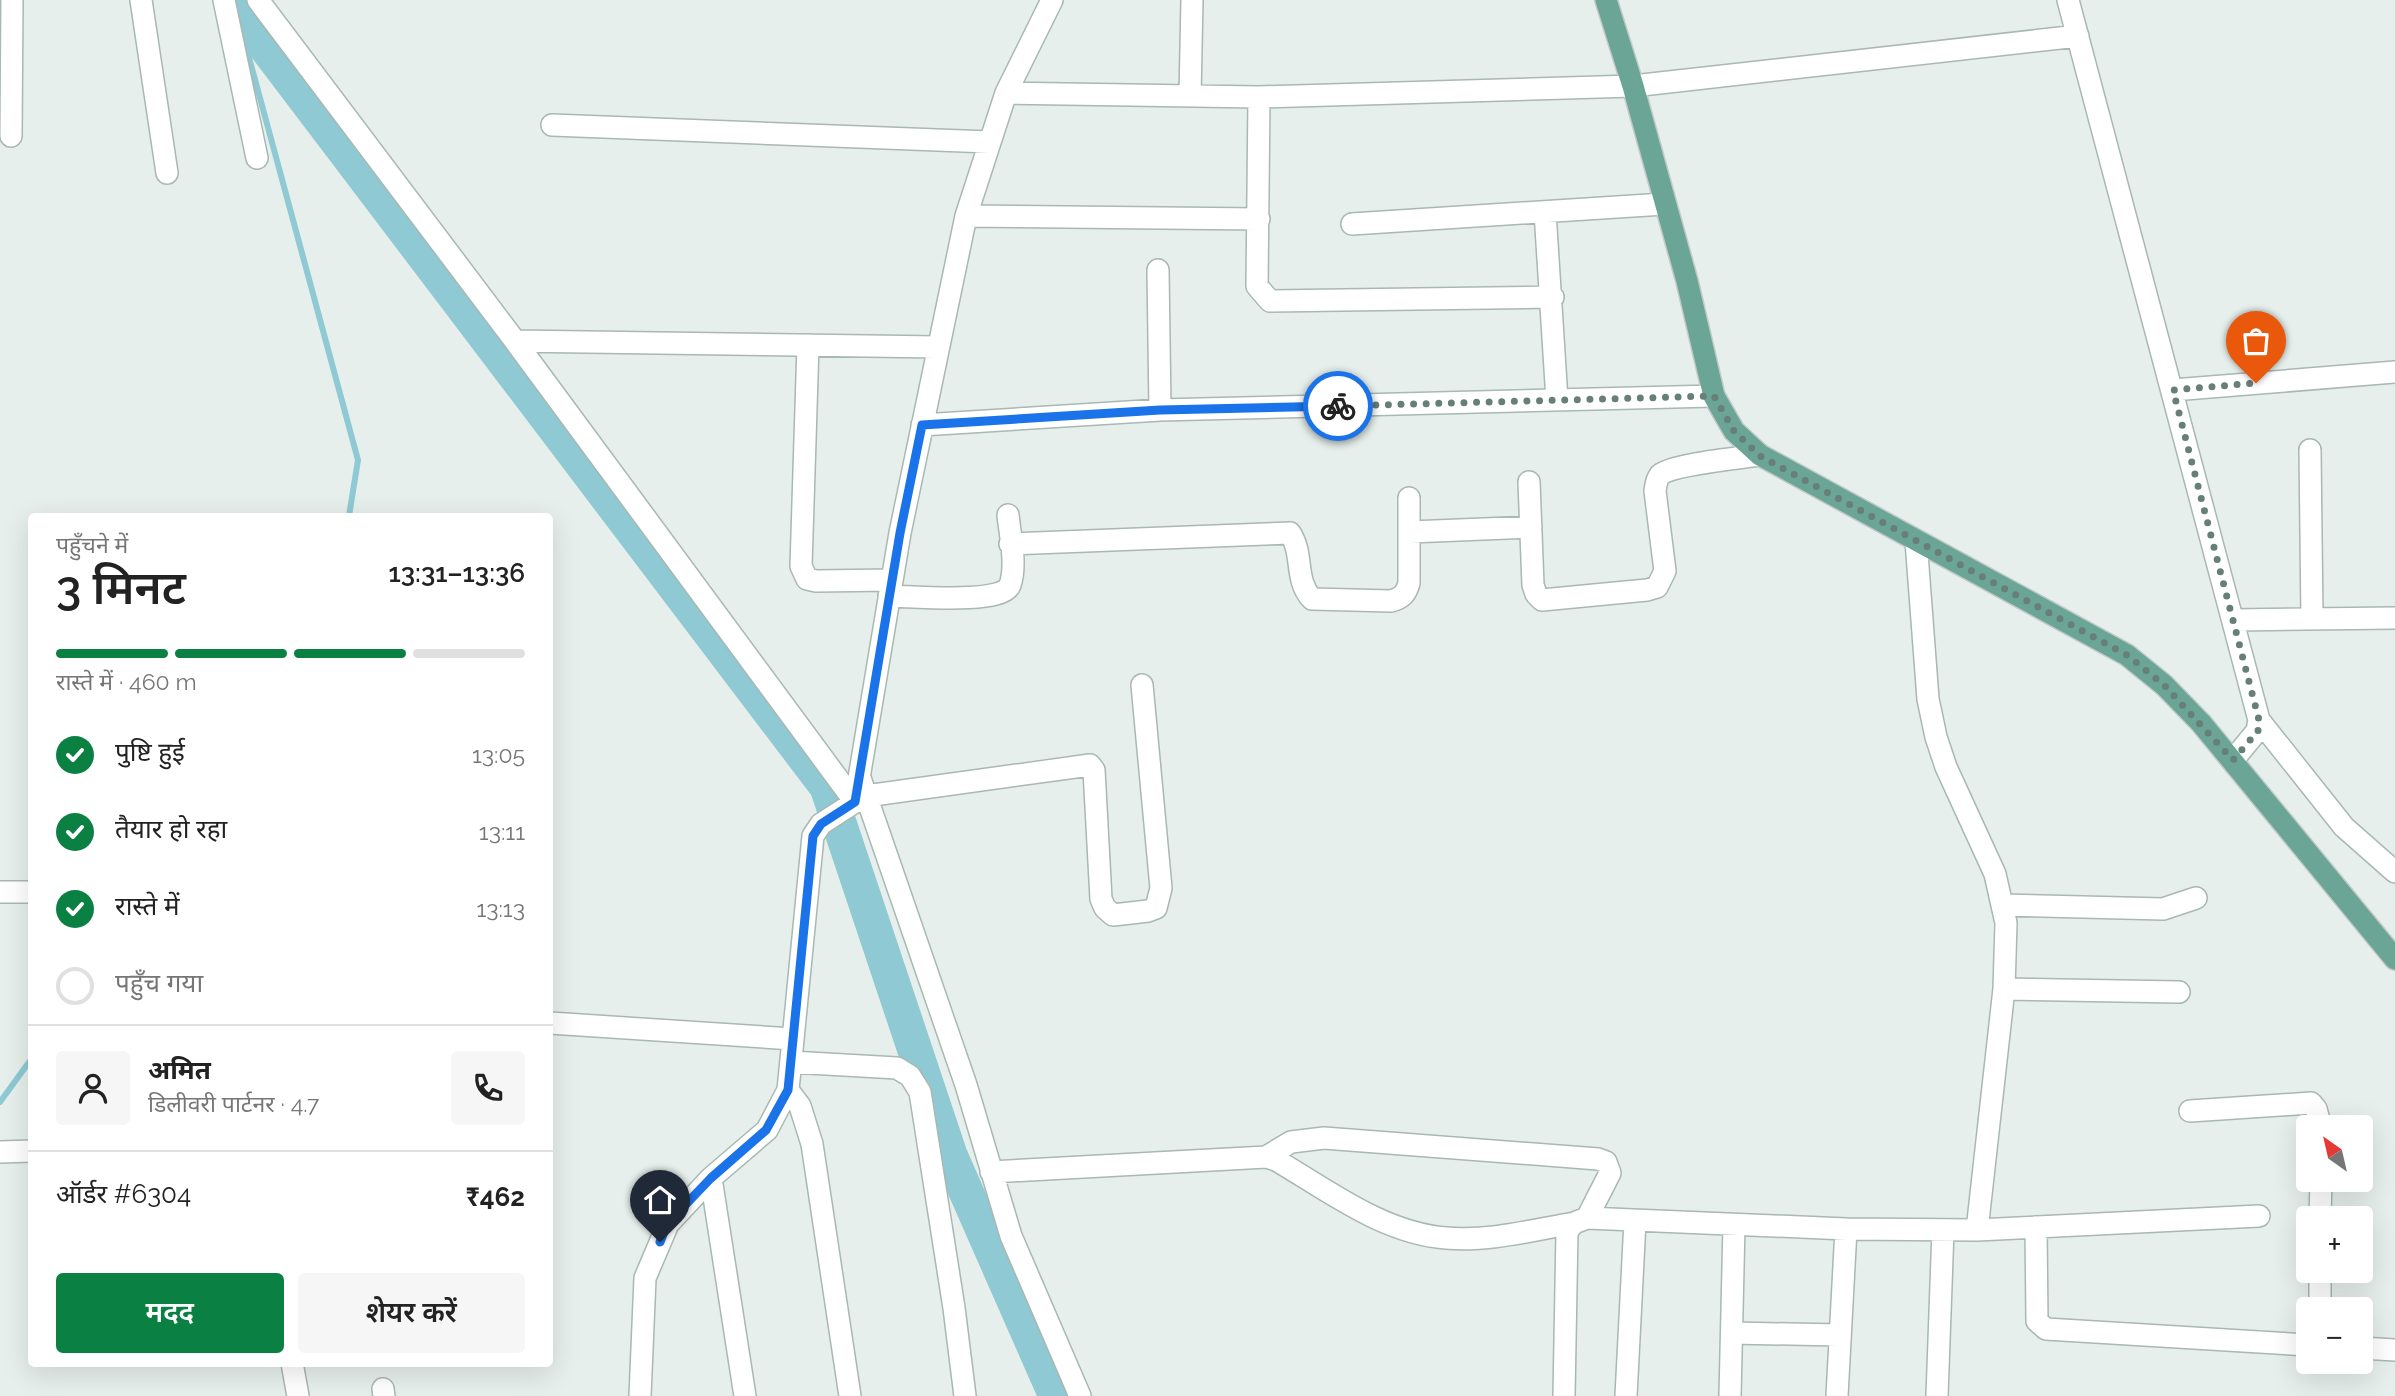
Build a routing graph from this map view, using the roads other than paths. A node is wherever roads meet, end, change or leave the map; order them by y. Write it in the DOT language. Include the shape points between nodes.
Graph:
graph roads {
  1 [pos="12,0"];
  2 [pos="141,0"];
  3 [pos="224,0"];
  4 [pos="258,0"];
  5 [pos="1052,0"];
  6 [pos="1192,0"];
  7 [pos="1606,0"];
  8 [pos="2068,0"];
  9 [pos="2078,36"];
  10 [pos="1633,86"];
  11 [pos="1006,93"];
  12 [pos="1190,96"];
  13 [pos="1259,97"];
  14 [pos="552,125"];
  15 [pos="11,136"];
  16 [pos="989,142"];
  17 [pos="257,158"];
  18 [pos="167,173"];
  19 [pos="1664,204"];
  20 [pos="1545,212"];
  21 [pos="966,216"];
  22 [pos="1259,219"];
  23 [pos="1352,224"];
  24 [pos="1157,270"];
  25 [pos="1553,297"];
  26 [pos="515,341"];
  27 [pos="808,345"];
  28 [pos="938,346"];
  29 [pos="2395,372"];
  30 [pos="2173,390"];
  31 [pos="1714,396"];
  32 [pos="1557,400"];
  33 [pos="1160,410"];
  34 [pos="922,425"];
  35 [pos="2310,450"];
  36 [pos="1760,456"];
  37 [pos="1529,482"];
  38 [pos="1409,498"];
  39 [pos="1008,514"];
  40 [pos="1531,527"];
  41 [pos="1410,532"];
  42 [pos="1916,541"];
  43 [pos="1010,544"];
  44 [pos="891,588"];
  45 [pos="2395,618"];
  46 [pos="2312,619"];
  47 [pos="2233,620"];
  48 [pos="1142,685"];
  49 [pos="2259,720"];
  50 [pos="2233,760"];
  51 [pos="851,800"];
  52 [pos="2390,864"];
  53 [pos="0,892"];
  54 [pos="28,892"];
  55 [pos="2196,898"];
  56 [pos="2002,905"];
  57 [pos="2395,959"];
  58 [pos="2004,989"];
  59 [pos="2179,992"];
  60 [pos="553,1023"];
  61 [pos="793,1039"];
  62 [pos="791,1062"];
  63 [pos="788,1090"];
  64 [pos="2190,1111"];
  65 [pos="2317,1115"];
  66 [pos="28,1151"];
  67 [pos="0,1153"];
  68 [pos="1266,1157"];
  69 [pos="991,1172"];
  70 [pos="711,1178"];
  71 [pos="2259,1216"];
  72 [pos="1580,1220"];
  73 [pos="1635,1221"];
  74 [pos="1734,1225"];
  75 [pos="2036,1227"];
  76 [pos="1846,1229"];
  77 [pos="1943,1230"];
  78 [pos="1977,1230"];
  79 [pos="1732,1334"];
  80 [pos="1840,1335"];
  81 [pos="2296,1344"];
  82 [pos="2373,1349"];
  83 [pos="2395,1350"];
  84 [pos="293,1367"];
  85 [pos="298,1396"];
  86 [pos="640,1396"];
  87 [pos="745,1396"];
  88 [pos="850,1396"];
  89 [pos="965,1396"];
  90 [pos="1080,1396"];
  91 [pos="1564,1396"];
  92 [pos="1626,1396"];
  93 [pos="1731,1396"];
  94 [pos="1837,1396"];
  95 [pos="1937,1396"];
  1 -- 15 [label="street"];
  2 -- 18 [label="street"];
  3 -- 17 [label="street"];
  4 -- 26 [label="street"];
  5 -- 11 [label="street"];
  6 -- 12 [label="street"];
  7 -- 10 [label="main road"];
  8 -- 9 [label="street"];
  9 -- 10 [label="street"];
  9 -- 30 [label="street"];
  10 -- 13 [label="street"];
  10 -- 19 [label="main road"];
  11 -- 12 [label="street"];
  11 -- 16 [label="street"];
  12 -- 13 [label="street"];
  13 -- 22 [label="street"];
  14 -- 16 [label="street"];
  16 -- 21 [label="street"];
  19 -- 20 [label="street"];
  19 -- 31 [label="main road"];
  20 -- 23 [label="street"];
  20 -- 25 [label="street"];
  21 -- 22 [label="street"];
  21 -- 28 [label="street"];
  22 -- 25 [label="street" via="1257,286 1270,301"];
  24 -- 33 [label="street"];
  25 -- 32 [label="street"];
  26 -- 27 [label="street"];
  26 -- 51 [label="street"];
  27 -- 28 [label="street"];
  27 -- 44 [label="street" via="803,574 816,581"];
  28 -- 34 [label="street"];
  29 -- 30 [label="street"];
  30 -- 47 [label="street"];
  31 -- 32 [label="street"];
  31 -- 36 [label="main road" via="1734,431"];
  32 -- 33 [label="street"];
  33 -- 34 [label="street"];
  34 -- 44 [label="street"];
  35 -- 46 [label="street"];
  36 -- 40 [label="street" via="1662,474 1655,491 1665,571 1657,587 1542,600 1533,585"];
  36 -- 42 [label="main road"];
  37 -- 40 [label="street"];
  38 -- 41 [label="street"];
  39 -- 43 [label="street"];
  40 -- 41 [label="street"];
  41 -- 43 [label="street" via="1409,583 1399,599 1391,601 1312,598 1301,582 1298,551 1290,533"];
  42 -- 50 [label="main road" via="2127,655 2164,685"];
  42 -- 56 [label="street" via="1928,699 1936,737 1995,874"];
  43 -- 44 [label="street" via="1012,574 1004,593 986,598"];
  44 -- 51 [label="street"];
  45 -- 46 [label="street"];
  46 -- 47 [label="street"];
  47 -- 49 [label="street"];
  48 -- 51 [label="street" via="1161,888 1156,908 1149,911 1113,915 1101,899 1094,770 1090,765"];
  49 -- 50 [label="street" via="2258,731"];
  49 -- 52 [label="street" via="2344,827"];
  50 -- 57 [label="main road"];
  51 -- 61 [label="street" via="813,836"];
  51 -- 69 [label="street" via="966,1085"];
  53 -- 54 [label="street"];
  55 -- 56 [label="street" via="2163,909"];
  56 -- 58 [label="street" via="2006,923"];
  58 -- 59 [label="street"];
  58 -- 78 [label="street"];
  60 -- 61 [label="street"];
  61 -- 62 [label="street"];
  62 -- 63 [label="street"];
  62 -- 89 [label="street" via="897,1068 910,1076 920,1092"];
  63 -- 70 [label="street" via="766,1130"];
  63 -- 88 [label="street" via="800,1105 812,1144"];
  64 -- 65 [label="street" via="2311,1103"];
  66 -- 67 [label="street"];
  68 -- 69 [label="street"];
  68 -- 72 [label="street" via="1367,1214 1436,1237 1487,1237"];
  68 -- 72 [label="street" via="1291,1142 1324,1138 1598,1159 1606,1162 1610,1173"];
  69 -- 90 [label="street" via="1026,1275"];
  70 -- 86 [label="street" via="667,1224 646,1278"];
  70 -- 87 [label="street"];
  71 -- 75 [label="street"];
  72 -- 73 [label="street"];
  72 -- 91 [label="street" via="1567,1231"];
  73 -- 74 [label="street"];
  73 -- 92 [label="street"];
  74 -- 76 [label="street"];
  74 -- 79 [label="street"];
  75 -- 78 [label="street"];
  75 -- 81 [label="street" via="2037,1321 2046,1329"];
  76 -- 77 [label="street"];
  76 -- 80 [label="street"];
  77 -- 78 [label="street"];
  77 -- 95 [label="street"];
  79 -- 80 [label="street"];
  79 -- 93 [label="street"];
  80 -- 94 [label="street"];
  82 -- 83 [label="street"];
  84 -- 85 [label="street"];
}
